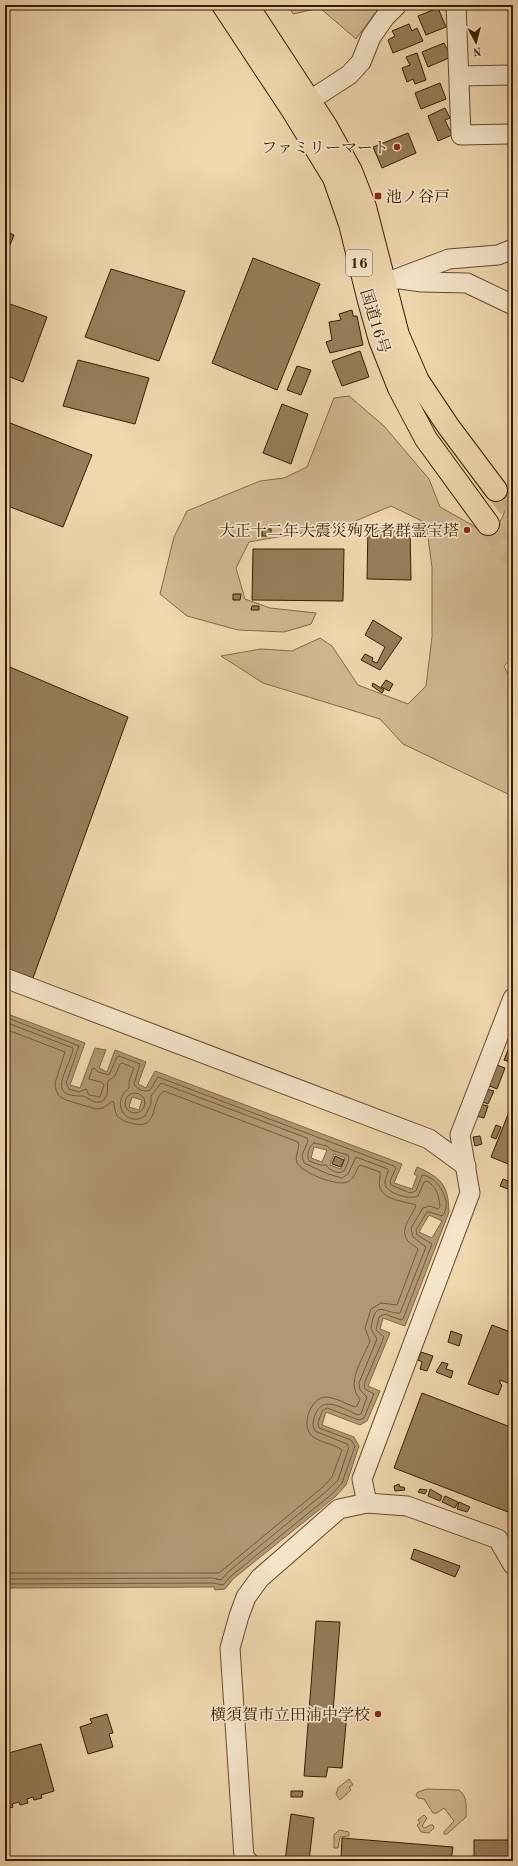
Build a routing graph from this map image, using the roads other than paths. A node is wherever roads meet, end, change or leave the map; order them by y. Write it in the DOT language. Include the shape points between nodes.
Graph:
graph roads {
  1 [pos="223,5"];
  2 [pos="246,5"];
  3 [pos="397,5"];
  4 [pos="456,5"];
  5 [pos="513,75"];
  6 [pos="460,76"];
  7 [pos="301,106"];
  8 [pos="513,134"];
  9 [pos="513,249"];
  10 [pos="382,281"];
  11 [pos="513,306"];
  12 [pos="458,439"];
  13 [pos="437,454"];
  14 [pos="496,490"];
  15 [pos="488,524"];
  16 [pos="5,978"];
  17 [pos="513,998"];
  18 [pos="466,1166"];
  19 [pos="367,1503"];
  20 [pos="513,1566"];
  21 [pos="246,1859"];
  1 -- 7 [label="highway, 国道16号 / 16"];
  2 -- 7 [label="highway, 国道16号 / 16"];
  3 -- 7 [label="street" via="384,16 371,37 361,62 353,71"];
  4 -- 6 [label="street"];
  5 -- 6 [label="street"];
  6 -- 8 [label="street" via="461,135"];
  7 -- 10 [label="highway, 国道16号 / 16" via="326,126 351,171 365,207"];
  9 -- 10 [label="street" via="498,255 449,259"];
  10 -- 11 [label="street" via="467,283"];
  10 -- 12 [label="highway, 国道16号 / 16" via="398,335 418,381"];
  10 -- 13 [label="highway, 国道16号 / 16" via="389,365 426,439"];
  12 -- 13 [label="highway"];
  12 -- 14 [label="highway, 国道16号 / 16"];
  13 -- 15 [label="highway, 国道16号 / 16"];
  16 -- 18 [label="street" via="429,1139"];
  17 -- 18 [label="street" via="460,1135"];
  18 -- 19 [label="street" via="470,1193 362,1479"];
  19 -- 20 [label="street" via="407,1506 498,1539"];
  19 -- 21 [label="street" via="339,1508 260,1578 246,1597 239,1616 230,1648"];
}
